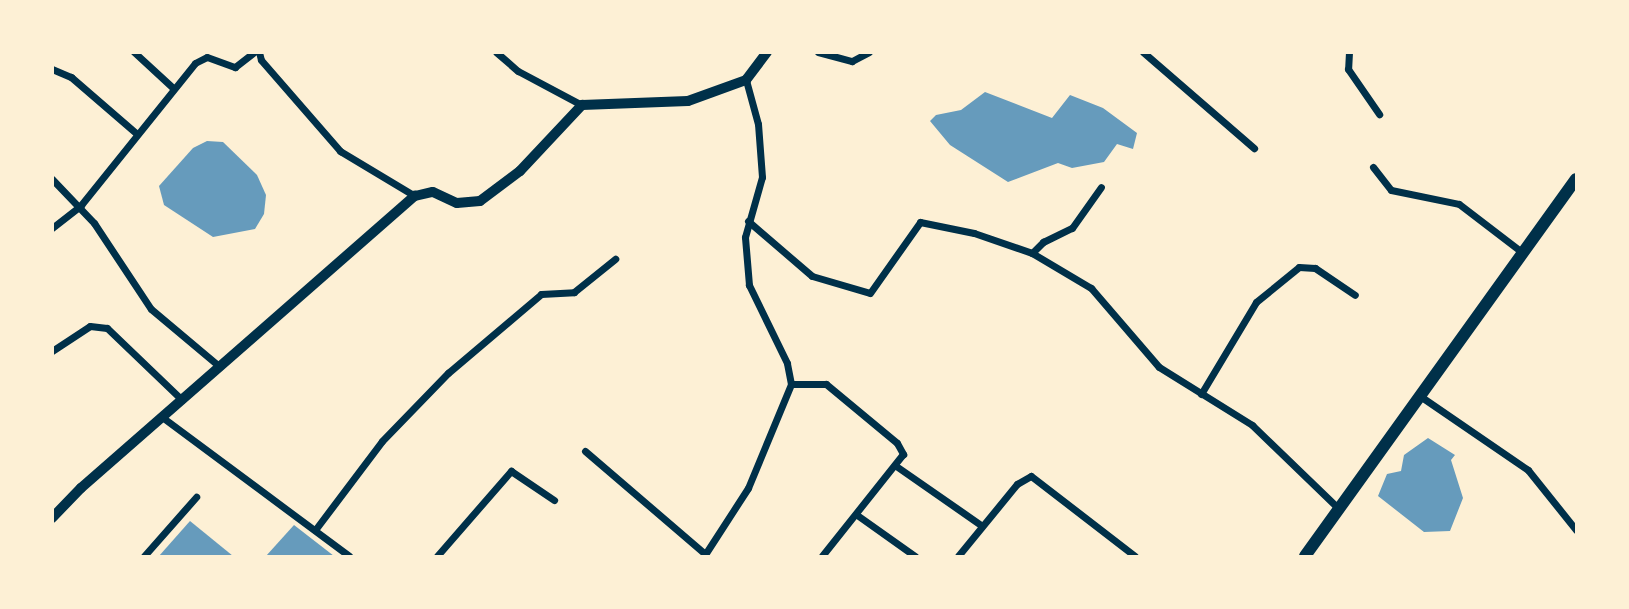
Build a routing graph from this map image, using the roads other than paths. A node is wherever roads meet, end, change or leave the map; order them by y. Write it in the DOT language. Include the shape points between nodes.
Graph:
graph roads {
  1 [pos="134,52"];
  2 [pos="257,52"];
  3 [pos="496,52"];
  4 [pos="767,52"];
  5 [pos="818,52"];
  6 [pos="869,52"];
  7 [pos="1143,52"];
  8 [pos="1349,52"];
  9 [pos="52,69"];
  10 [pos="746,80"];
  11 [pos="173,88"];
  12 [pos="582,105"];
  13 [pos="1379,114"];
  14 [pos="137,134"];
  15 [pos="1254,148"];
  16 [pos="1373,167"];
  17 [pos="52,179"];
  18 [pos="1577,179"];
  19 [pos="1101,187"];
  20 [pos="415,196"];
  21 [pos="80,205"];
  22 [pos="748,221"];
  23 [pos="52,228"];
  24 [pos="1032,253"];
  25 [pos="1523,253"];
  26 [pos="615,259"];
  27 [pos="1355,295"];
  28 [pos="52,351"];
  29 [pos="220,367"];
  30 [pos="791,384"];
  31 [pos="1201,394"];
  32 [pos="1420,396"];
  33 [pos="181,400"];
  34 [pos="162,417"];
  35 [pos="585,451"];
  36 [pos="896,467"];
  37 [pos="197,497"];
  38 [pos="554,500"];
  39 [pos="1338,508"];
  40 [pos="857,515"];
  41 [pos="52,518"];
  42 [pos="981,525"];
  43 [pos="315,530"];
  44 [pos="1577,530"];
  45 [pos="704,555"];
  46 [pos="145,556"];
  47 [pos="349,556"];
  48 [pos="437,556"];
  49 [pos="822,556"];
  50 [pos="915,556"];
  51 [pos="958,556"];
  52 [pos="1135,556"];
  53 [pos="1305,556"];
  1 -- 11 [label="street"];
  2 -- 11 [label="street" via="235,67 201,58"];
  2 -- 20 [label="street" via="340,151"];
  3 -- 12 [label="street" via="518,71"];
  4 -- 10 [label="main road"];
  5 -- 6 [label="street" via="852,61"];
  7 -- 15 [label="street"];
  8 -- 13 [label="street" via="1348,69"];
  9 -- 14 [label="street" via="71,77"];
  10 -- 12 [label="main road" via="688,100"];
  10 -- 22 [label="street" via="758,124 762,177"];
  11 -- 14 [label="street"];
  12 -- 20 [label="main road" via="492,195 468,205 433,192"];
  14 -- 21 [label="street"];
  16 -- 25 [label="street" via="1391,190 1459,204"];
  17 -- 21 [label="street"];
  18 -- 25 [label="main road"];
  19 -- 24 [label="street" via="1072,228"];
  20 -- 29 [label="main road"];
  21 -- 23 [label="street"];
  21 -- 29 [label="street" via="151,309"];
  22 -- 24 [label="street" via="811,276 870,293 920,222 974,233"];
  22 -- 30 [label="street" via="749,285 787,363"];
  24 -- 31 [label="street" via="1091,288 1159,367"];
  25 -- 32 [label="main road"];
  26 -- 43 [label="street" via="574,292 541,294 448,373 382,441"];
  27 -- 31 [label="street" via="1315,268 1299,267 1256,302"];
  28 -- 33 [label="street" via="90,326 107,328"];
  29 -- 33 [label="main road"];
  30 -- 36 [label="street" via="827,384 901,448"];
  30 -- 45 [label="street" via="748,488"];
  31 -- 39 [label="street" via="1252,425"];
  32 -- 39 [label="main road"];
  32 -- 44 [label="street" via="1528,470"];
  33 -- 34 [label="main road"];
  34 -- 41 [label="main road"];
  34 -- 43 [label="street"];
  35 -- 45 [label="street"];
  36 -- 40 [label="street"];
  36 -- 42 [label="street"];
  37 -- 46 [label="street"];
  38 -- 48 [label="street" via="511,471"];
  39 -- 53 [label="main road"];
  40 -- 49 [label="street"];
  40 -- 50 [label="street"];
  42 -- 51 [label="street"];
  42 -- 52 [label="street" via="1017,484 1031,476"];
  43 -- 47 [label="street"];
}
